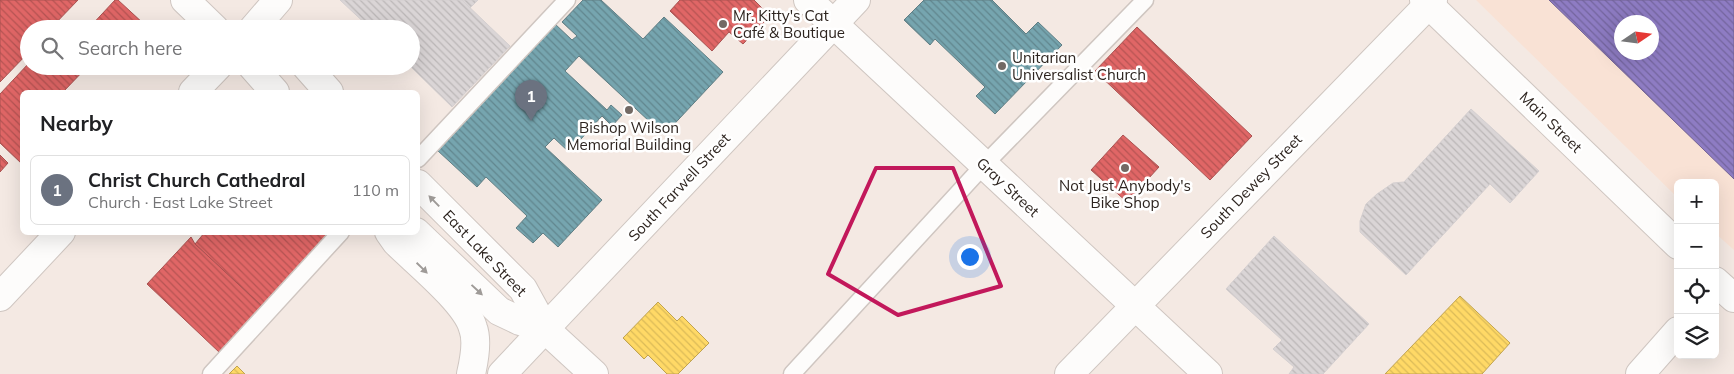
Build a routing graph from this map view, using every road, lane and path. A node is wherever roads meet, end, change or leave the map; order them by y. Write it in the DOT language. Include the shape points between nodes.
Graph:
graph roads {
  1 [pos="185,0"];
  2 [pos="567,0"];
  3 [pos="808,0"];
  4 [pos="856,0"];
  5 [pos="1145,0"];
  6 [pos="1428,2"];
  7 [pos="206,20"];
  8 [pos="833,24"];
  9 [pos="209,75"];
  10 [pos="260,75"];
  11 [pos="314,75"];
  12 [pos="195,90"];
  13 [pos="273,90"];
  14 [pos="327,90"];
  15 [pos="420,157"];
  16 [pos="984,165"];
  17 [pos="420,186"];
  18 [pos="59,235"];
  19 [pos="338,235"];
  20 [pos="391,235"];
  21 [pos="419,235"];
  22 [pos="1674,241"];
  23 [pos="0,297"];
  24 [pos="1135,305"];
  25 [pos="545,328"];
  26 [pos="1674,336"];
  27 [pos="211,374"];
  28 [pos="471,374"];
  29 [pos="502,374"];
  30 [pos="594,374"];
  31 [pos="792,374"];
  32 [pos="1069,374"];
  33 [pos="1208,374"];
  34 [pos="1640,374"];
  1 -- 7 [label="street"];
  2 -- 15 [label="lane"];
  3 -- 8 [label="street, Gray Street"];
  4 -- 8 [label="street, South Farwell Street"];
  5 -- 16 [label="lane"];
  6 -- 22 [label="street, Main Street"];
  6 -- 24 [label="street, South Dewey Street"];
  8 -- 16 [label="street, Gray Street"];
  8 -- 25 [label="street, South Farwell Street"];
  9 -- 12 [label="street"];
  10 -- 13 [label="street"];
  11 -- 14 [label="street"];
  16 -- 24 [label="street, Gray Street"];
  16 -- 31 [label="lane"];
  25 -- 17 [label="street, East Lake Street, one-way" via="524,289"];
  18 -- 23 [label="street"];
  19 -- 27 [label="lane"];
  20 -- 28 [label="street, one-way" via="468,316 475,340"];
  21 -- 25 [label="street, East Lake Street, one-way" via="499,311"];
  24 -- 32 [label="street, South Dewey Street"];
  24 -- 33 [label="street, Gray Street"];
  25 -- 29 [label="street, South Farwell Street"];
  25 -- 30 [label="street, East Lake Street"];
  26 -- 34 [label="street"];
}
